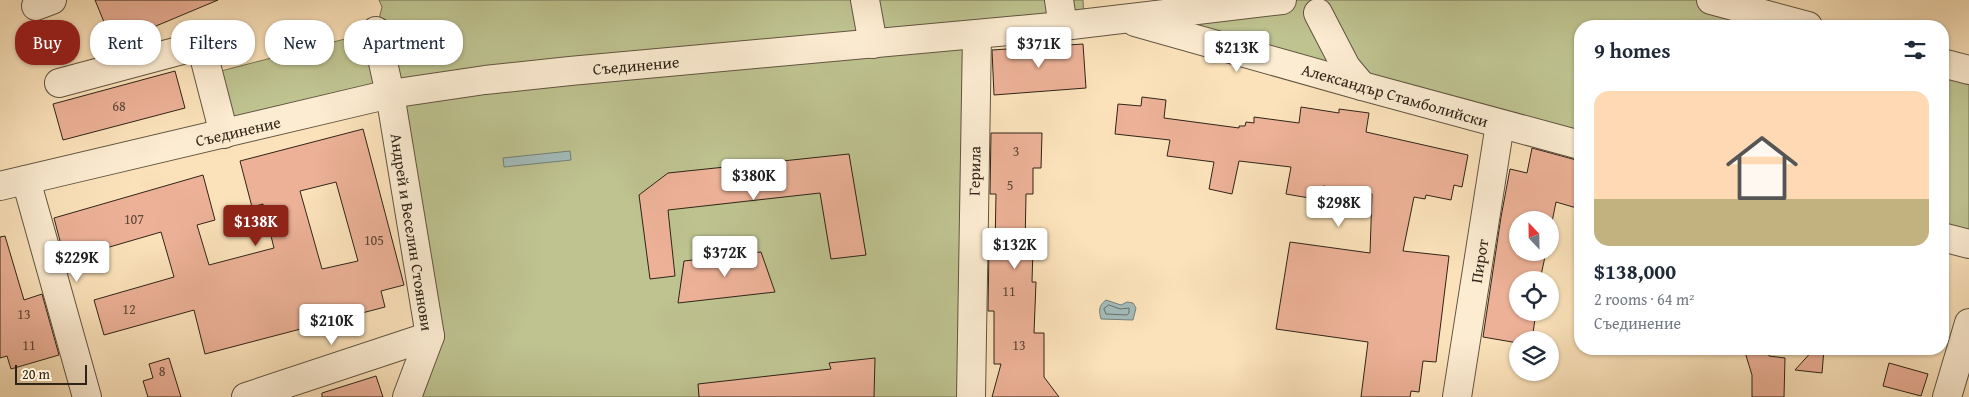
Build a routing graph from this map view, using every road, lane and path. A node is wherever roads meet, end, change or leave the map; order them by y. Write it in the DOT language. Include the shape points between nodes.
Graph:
graph roads {
  1 [pos="865,0"];
  2 [pos="1198,0"];
  3 [pos="1282,0"];
  4 [pos="1711,0"];
  5 [pos="1061,13"];
  6 [pos="1171,13"];
  7 [pos="1318,13"];
  8 [pos="1124,19"];
  9 [pos="1786,20"];
  10 [pos="977,34"];
  11 [pos="873,44"];
  12 [pos="384,65"];
  13 [pos="1949,65"];
  14 [pos="1969,70"];
  15 [pos="59,82"];
  16 [pos="1362,86"];
  17 [pos="390,94"];
  18 [pos="1500,124"];
  19 [pos="224,134"];
  20 [pos="1574,143"];
  21 [pos="26,180"];
  22 [pos="0,186"];
  23 [pos="1949,239"];
  24 [pos="1969,244"];
  25 [pos="1969,323"];
  26 [pos="430,336"];
  27 [pos="87,397"];
  28 [pos="246,397"];
  29 [pos="407,397"];
  30 [pos="971,397"];
  31 [pos="1457,397"];
  32 [pos="1947,397"];
  1 -- 11 [label="street"];
  2 -- 6 [label="street"];
  3 -- 6 [label="street, Съединение"];
  4 -- 9 [label="street"];
  5 -- 8 [label="street, Съединение"];
  5 -- 10 [label="street, Съединение"];
  6 -- 8 [label="street, Съединение"];
  7 -- 16 [label="street" via="1346,67"];
  8 -- 16 [label="street, Александър Стамболийски"];
  10 -- 11 [label="street, Съединение"];
  10 -- 30 [label="street, Герила"];
  11 -- 17 [label="street, Съединение" via="570,71"];
  12 -- 17 [label="street, Андрей и Веселин Стоянови"];
  13 -- 14 [label="street"];
  15 -- 19 [label="street" via="200,45"];
  16 -- 18 [label="street, Александър Стамболийски"];
  17 -- 19 [label="street, Съединение"];
  17 -- 26 [label="street, Андрей и Веселин Стоянови"];
  18 -- 20 [label="street, Александър Стамболийски"];
  18 -- 31 [label="street, Пирот"];
  19 -- 21 [label="street, Съединение"];
  21 -- 22 [label="street, Съединение"];
  21 -- 27 [label="street"];
  23 -- 24 [label="street"];
  25 -- 32 [label="street"];
  26 -- 28 [label="street"];
  26 -- 29 [label="street, Андрей и Веселин Стоянови"];
}
